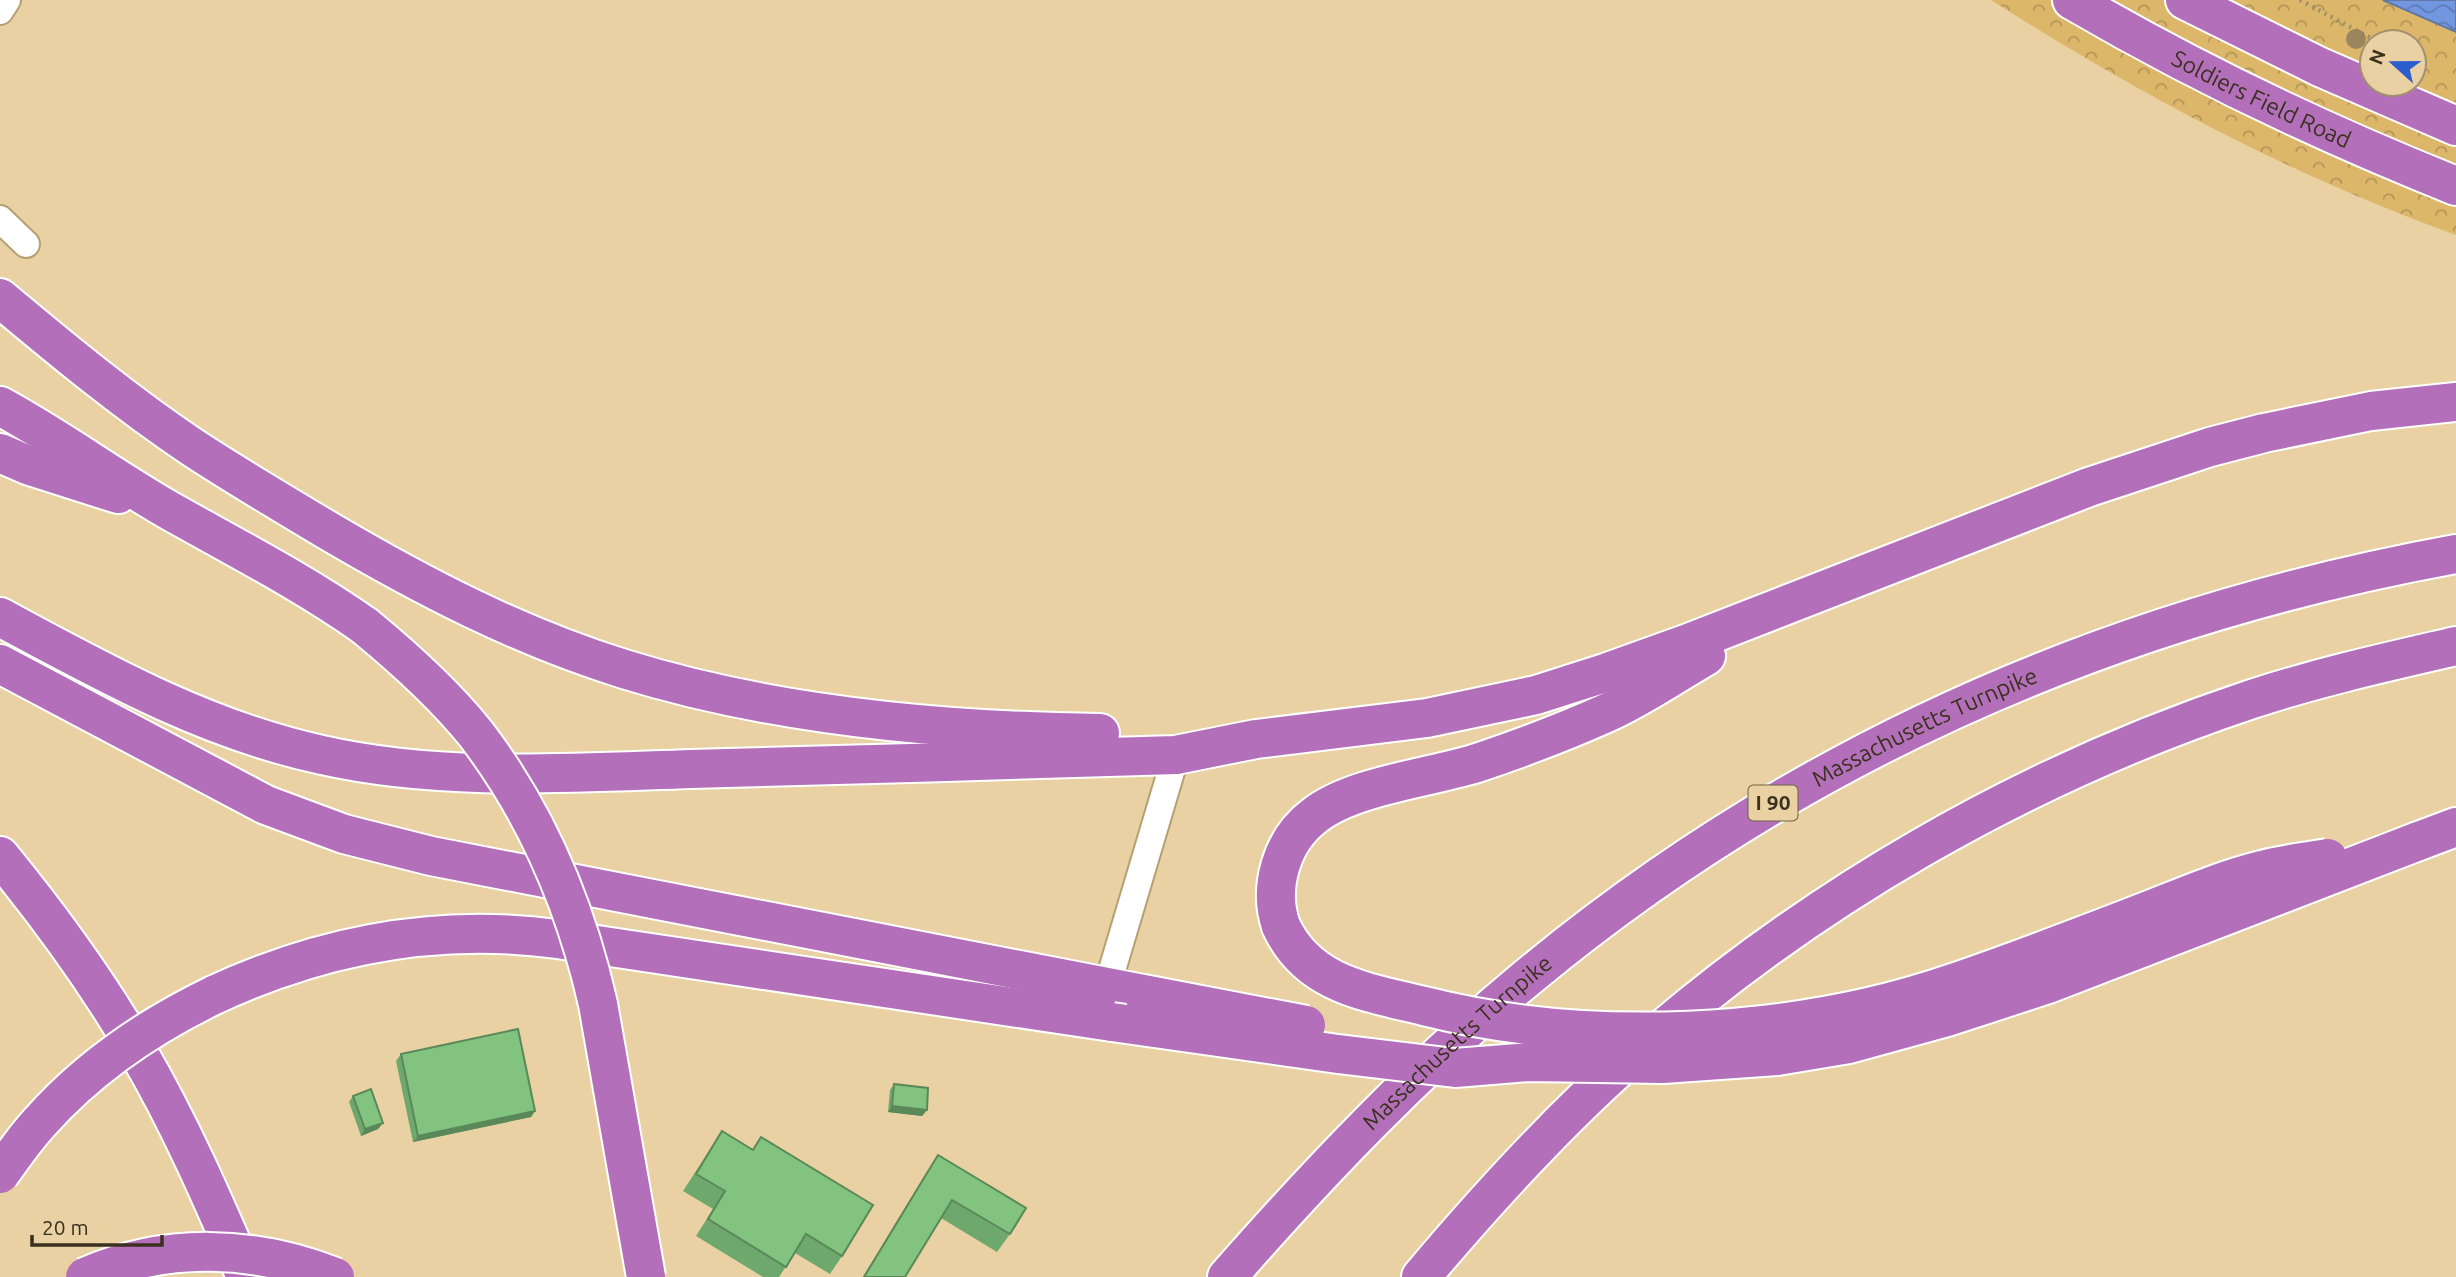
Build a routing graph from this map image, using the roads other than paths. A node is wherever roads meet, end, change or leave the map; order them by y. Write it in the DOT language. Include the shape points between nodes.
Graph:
graph roads {
  1 [pos="7,0"];
  2 [pos="2072,0"];
  3 [pos="2185,0"];
  4 [pos="0,10"];
  5 [pos="2456,126"];
  6 [pos="2456,186"];
  7 [pos="0,219"];
  8 [pos="26,244"];
  9 [pos="0,298"];
  10 [pos="2456,402"];
  11 [pos="0,406"];
  12 [pos="0,453"];
  13 [pos="170,511"];
  14 [pos="2453,555"];
  15 [pos="1811,595"];
  16 [pos="0,617"];
  17 [pos="2456,646"];
  18 [pos="0,664"];
  19 [pos="1256,738"];
  20 [pos="1176,755"];
  21 [pos="2456,827"];
  22 [pos="2416,842"];
  23 [pos="0,856"];
  24 [pos="1121,1001"];
  25 [pos="0,1174"];
  26 [pos="85,1277"];
  27 [pos="247,1277"];
  28 [pos="335,1277"];
  29 [pos="646,1277"];
  30 [pos="1227,1277"];
  31 [pos="1421,1277"];
  1 -- 4 [label="lane"];
  2 -- 6 [label="highway, Soldiers Field Road" via="2284,113"];
  3 -- 5 [label="highway" via="2320,67"];
  7 -- 8 [label="lane"];
  9 -- 19 [label="highway" via="143,412 249,483 425,586 575,653 718,693 878,719 987,730"];
  10 -- 15 [label="highway" via="2371,411 2231,441 2147,467"];
  11 -- 13 [label="highway"];
  12 -- 13 [label="highway"];
  13 -- 29 [label="highway, bridge" via="299,583 365,626 419,673 475,733 521,800 554,868 590,971"];
  14 -- 30 [label="highway, Massachusetts Turnpike / I 90" via="2264,597 2136,636 1935,716 1782,798 1636,894 1493,1007 1373,1121"];
  15 -- 19 [label="highway" via="1536,695 1413,720"];
  15 -- 22 [label="highway, bridge" via="1606,713 1480,761 1342,799 1313,816 1284,856 1275,891 1281,926 1302,959 1328,977 1364,990 1509,1023 1643,1031 1740,1027 1917,995 2262,870"];
  16 -- 20 [label="highway" via="156,699 223,727 320,755 387,766 530,774"];
  17 -- 31 [label="highway" via="2290,688 2158,734 2044,783 1872,878 1745,964 1625,1061 1514,1170"];
  18 -- 24 [label="highway" via="242,794 370,842"];
  19 -- 20 [label="highway"];
  20 -- 24 [label="lane"];
  21 -- 22 [label="highway"];
  22 -- 24 [label="highway, bridge" via="2048,984 1873,1038 1753,1059 1663,1064 1529,1062"];
  23 -- 27 [label="highway" via="58,931 137,1051 206,1184"];
  24 -- 25 [label="highway, bridge" via="495,933 415,936 348,948 275,970 160,1024 90,1075 41,1121"];
  26 -- 28 [label="highway, bridge" via="156,1255 216,1251 274,1258"];
}
